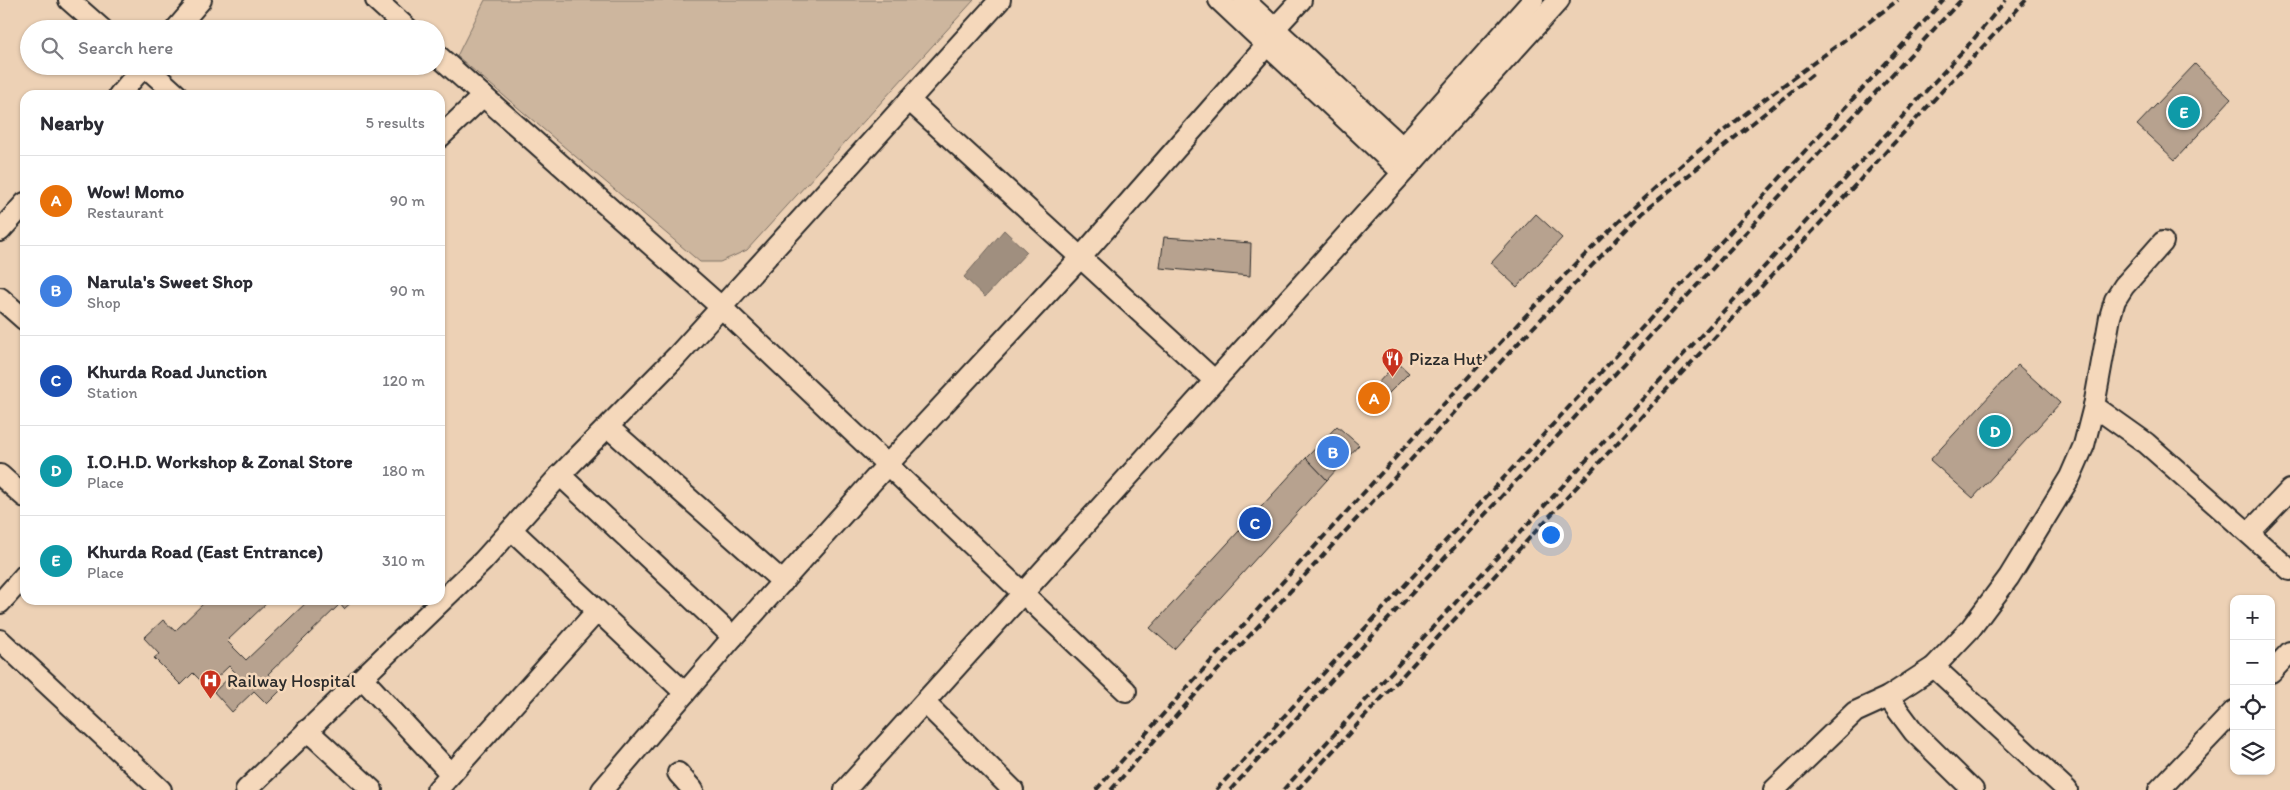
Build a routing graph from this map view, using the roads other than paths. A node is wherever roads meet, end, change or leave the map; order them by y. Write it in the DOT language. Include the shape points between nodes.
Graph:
graph roads {
  1 [pos="69,0"];
  2 [pos="201,0"];
  3 [pos="376,0"];
  4 [pos="1000,0"];
  5 [pos="1219,0"];
  6 [pos="1244,0"];
  7 [pos="1301,0"];
  8 [pos="1534,0"];
  9 [pos="1559,0"];
  10 [pos="92,20"];
  11 [pos="184,20"];
  12 [pos="398,20"];
  13 [pos="1271,37"];
  14 [pos="445,62"];
  15 [pos="136,75"];
  16 [pos="154,75"];
  17 [pos="123,90"];
  18 [pos="171,90"];
  19 [pos="483,96"];
  20 [pos="910,100"];
  21 [pos="445,133"];
  22 [pos="1403,160"];
  23 [pos="20,208"];
  24 [pos="0,231"];
  25 [pos="2164,242"];
  26 [pos="1081,256"];
  27 [pos="0,298"];
  28 [pos="721,307"];
  29 [pos="20,316"];
  30 [pos="1215,381"];
  31 [pos="2094,406"];
  32 [pos="608,427"];
  33 [pos="888,464"];
  34 [pos="0,475"];
  35 [pos="560,475"];
  36 [pos="2290,490"];
  37 [pos="20,493"];
  38 [pos="512,530"];
  39 [pos="2249,534"];
  40 [pos="2290,570"];
  41 [pos="20,581"];
  42 [pos="783,582"];
  43 [pos="1023,594"];
  44 [pos="445,597"];
  45 [pos="0,603"];
  46 [pos="437,605"];
  47 [pos="597,611"];
  48 [pos="734,637"];
  49 [pos="0,640"];
  50 [pos="2290,652"];
  51 [pos="1934,667"];
  52 [pos="2275,668"];
  53 [pos="363,679"];
  54 [pos="1126,690"];
  55 [pos="685,693"];
  56 [pos="1888,697"];
  57 [pos="925,703"];
  58 [pos="2230,715"];
  59 [pos="307,730"];
  60 [pos="678,773"];
  61 [pos="451,774"];
  62 [pos="1783,787"];
  63 [pos="161,790"];
  64 [pos="246,790"];
  65 [pos="372,790"];
  66 [pos="437,790"];
  67 [pos="602,790"];
  68 [pos="693,790"];
  69 [pos="845,790"];
  70 [pos="1013,790"];
  71 [pos="1974,790"];
  72 [pos="2068,790"];
  73 [pos="2159,790"];
  1 -- 10 [label="street"];
  2 -- 11 [label="street"];
  3 -- 12 [label="street"];
  4 -- 20 [label="street"];
  5 -- 13 [label="street"];
  6 -- 13 [label="street"];
  7 -- 13 [label="street"];
  8 -- 22 [label="street"];
  9 -- 22 [label="street"];
  13 -- 22 [label="street"];
  13 -- 26 [label="street"];
  14 -- 19 [label="street"];
  15 -- 17 [label="street"];
  16 -- 18 [label="street"];
  19 -- 21 [label="street"];
  19 -- 28 [label="street"];
  20 -- 26 [label="street"];
  20 -- 28 [label="street"];
  22 -- 30 [label="street"];
  23 -- 24 [label="street"];
  25 -- 31 [label="street" via="2124,286 2116,300"];
  26 -- 30 [label="street"];
  26 -- 33 [label="street"];
  27 -- 29 [label="street"];
  28 -- 32 [label="street"];
  28 -- 33 [label="street"];
  30 -- 43 [label="street"];
  31 -- 39 [label="street" via="2146,444"];
  31 -- 51 [label="street" via="2084,445 2070,477 2039,530 2009,577 1970,628"];
  32 -- 35 [label="street"];
  32 -- 42 [label="street"];
  33 -- 42 [label="street"];
  33 -- 43 [label="street"];
  34 -- 37 [label="street"];
  35 -- 38 [label="street"];
  35 -- 48 [label="street"];
  36 -- 39 [label="street"];
  38 -- 44 [label="street"];
  38 -- 47 [label="street"];
  39 -- 40 [label="street"];
  41 -- 45 [label="street"];
  42 -- 48 [label="street"];
  43 -- 54 [label="street"];
  43 -- 57 [label="street"];
  46 -- 53 [label="street"];
  47 -- 55 [label="street"];
  47 -- 61 [label="street"];
  48 -- 55 [label="street"];
  49 -- 63 [label="street"];
  50 -- 52 [label="street"];
  51 -- 56 [label="street"];
  51 -- 72 [label="street"];
  53 -- 59 [label="street"];
  53 -- 61 [label="street"];
  55 -- 67 [label="street"];
  56 -- 62 [label="street" via="1855,712"];
  56 -- 71 [label="street" via="1914,732"];
  57 -- 69 [label="street"];
  57 -- 70 [label="street"];
  58 -- 73 [label="street"];
  59 -- 64 [label="street"];
  59 -- 65 [label="street"];
  60 -- 68 [label="street"];
  61 -- 66 [label="street"];
}
